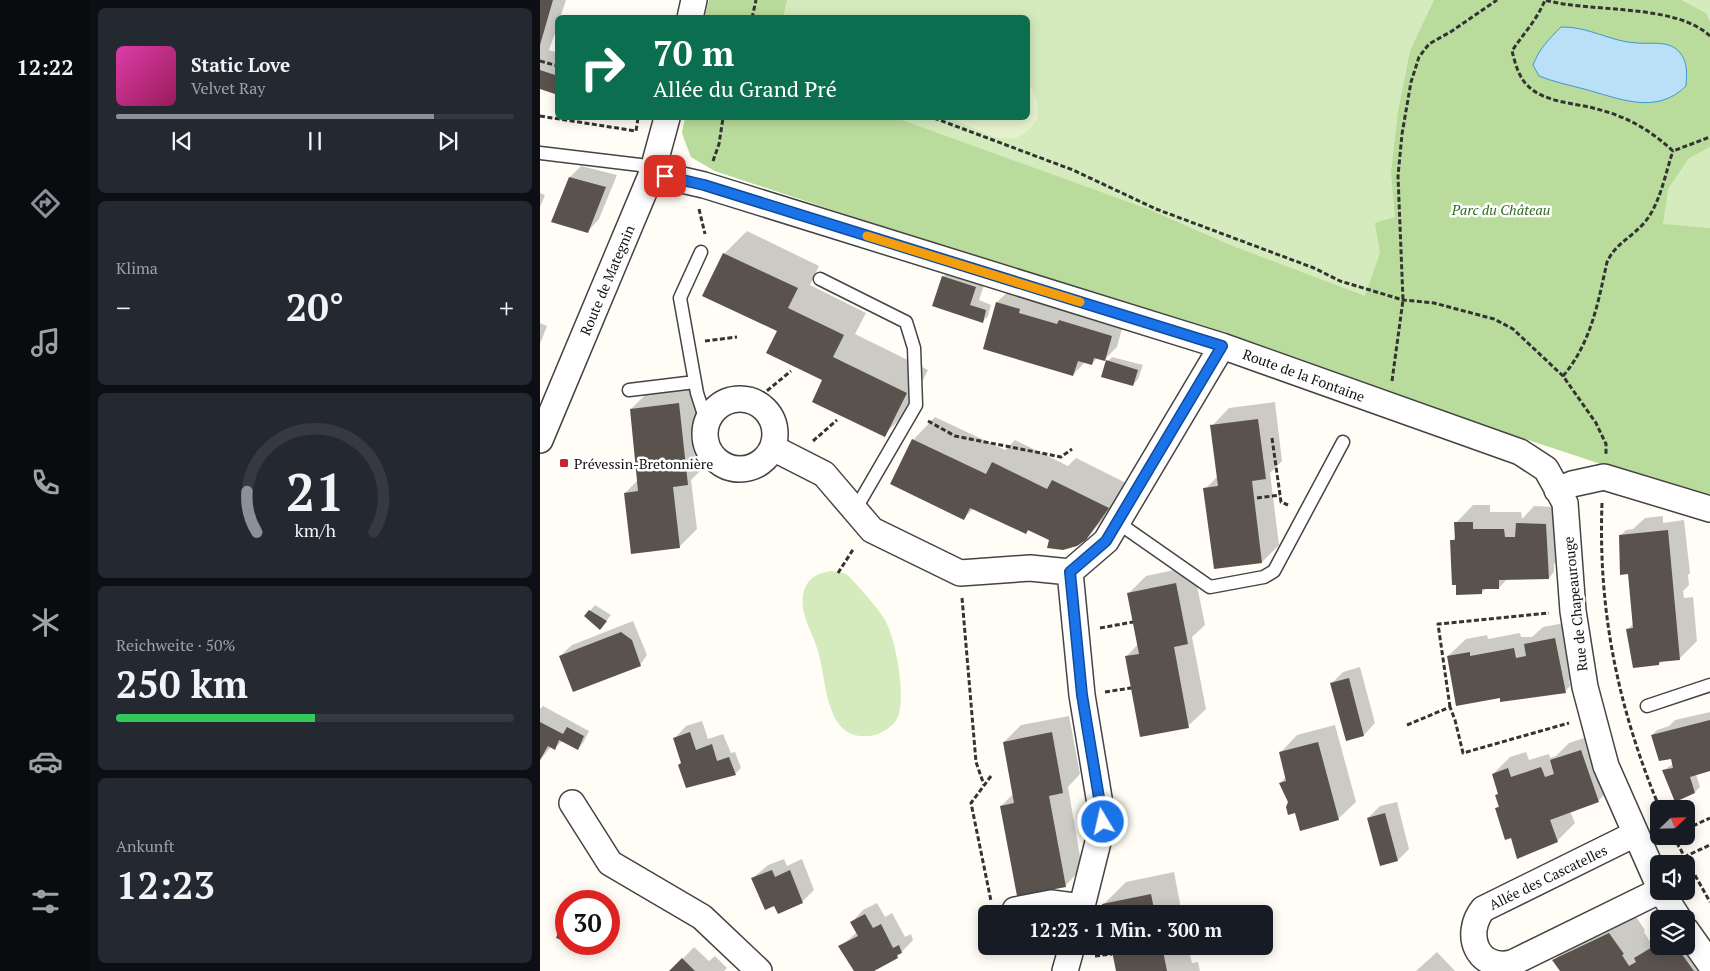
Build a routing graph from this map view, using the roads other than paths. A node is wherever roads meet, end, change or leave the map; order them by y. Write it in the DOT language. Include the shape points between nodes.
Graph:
graph roads {
  1 [pos="694,0"];
  2 [pos="691,15"];
  3 [pos="666,120"];
  4 [pos="540,153"];
  5 [pos="652,173"];
  6 [pos="701,252"];
  7 [pos="820,279"];
  8 [pos="1222,346"];
  9 [pos="694,382"];
  10 [pos="629,390"];
  11 [pos="706,421"];
  12 [pos="540,440"];
  13 [pos="1343,442"];
  14 [pos="773,448"];
  15 [pos="1557,490"];
  16 [pos="1706,507"];
  17 [pos="855,510"];
  18 [pos="1117,522"];
  19 [pos="1070,572"];
  20 [pos="1710,685"];
  21 [pos="1647,706"];
  22 [pos="572,803"];
  23 [pos="1634,834"];
  24 [pos="1650,867"];
  25 [pos="1650,896"];
  26 [pos="1041,905"];
  27 [pos="1060,905"];
  28 [pos="1082,905"];
  29 [pos="1695,943"];
  30 [pos="1078,955"];
  31 [pos="1710,964"];
  32 [pos="1513,967"];
  33 [pos="759,971"];
  34 [pos="1065,971"];
  1 -- 2 [label="street"];
  3 -- 5 [label="street, Route de Mategnin"];
  4 -- 5 [label="lane" via="640,165"];
  5 -- 8 [label="street, Route de la Fontaine" via="713,188"];
  5 -- 12 [label="street, Route de Mategnin"];
  6 -- 9 [label="lane" via="680,298"];
  7 -- 17 [label="lane" via="906,322 914,348 916,405"];
  8 -- 15 [label="street, Route de la Fontaine" via="1520,452 1546,469"];
  8 -- 18 [label="street"];
  9 -- 10 [label="lane"];
  9 -- 11 [label="lane"];
  11 -- 14 [label="street" via="705,439 709,451 727,468 747,469 759,465"];
  11 -- 14 [label="street" via="720,404 747,399 759,404 774,423 776,436"];
  13 -- 18 [label="lane" via="1274,571 1264,578 1210,587"];
  14 -- 17 [label="street" via="824,474"];
  15 -- 16 [label="street" via="1604,477"];
  15 -- 23 [label="street, Rue de Chapeaurouge" via="1565,503 1573,611 1585,688 1606,766"];
  17 -- 19 [label="street" via="872,530 960,574 1030,568"];
  18 -- 19 [label="street" via="1106,541"];
  19 -- 28 [label="street" via="1075,633 1103,822"];
  20 -- 21 [label="lane"];
  22 -- 33 [label="street" via="610,863 702,917"];
  23 -- 24 [label="street, Rue de Chapeaurouge"];
  23 -- 32 [label="street, Allée des Cascatelles" via="1483,909 1473,930 1474,944 1493,964"];
  25 -- 32 [label="street, Allée des Cascatelles"];
  26 -- 27 [label="street"];
  29 -- 31 [label="street"];
  30 -- 34 [label="street"];
}
